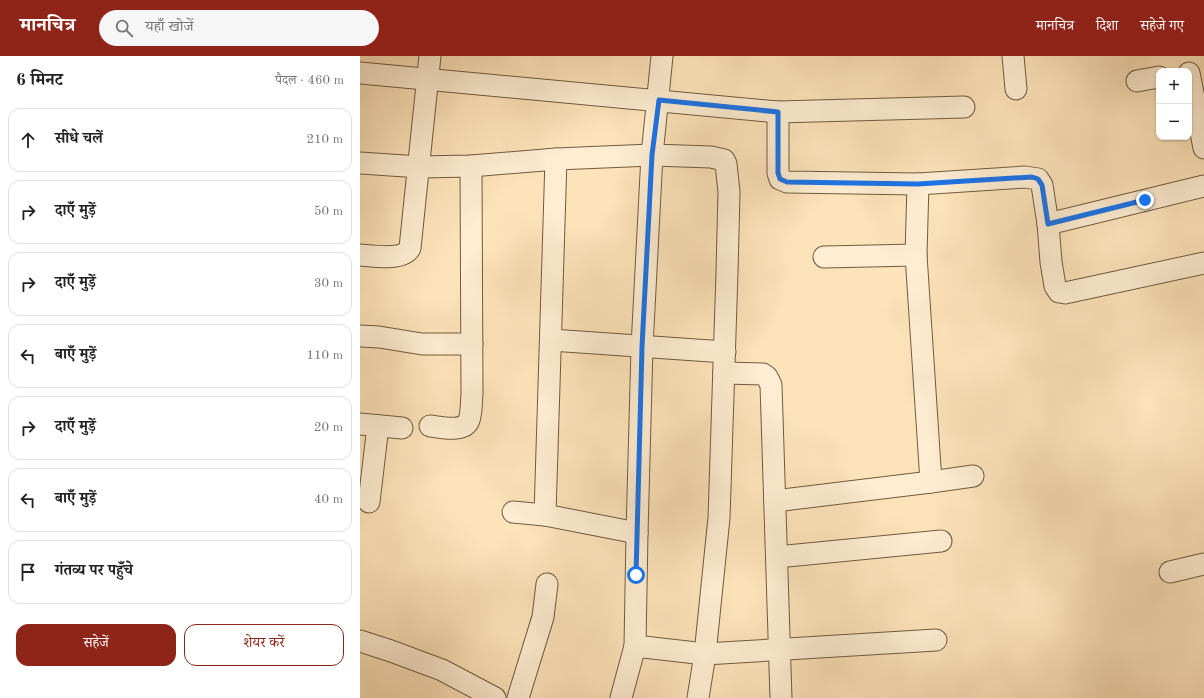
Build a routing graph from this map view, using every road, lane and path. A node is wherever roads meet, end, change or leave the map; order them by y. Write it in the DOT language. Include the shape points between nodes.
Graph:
graph roads {
  1 [pos="430,56"];
  2 [pos="662,56"];
  3 [pos="1013,56"];
  4 [pos="1204,69"];
  5 [pos="1192,71"];
  6 [pos="360,73"];
  7 [pos="1156,78"];
  8 [pos="428,79"];
  9 [pos="1137,81"];
  10 [pos="1192,87"];
  11 [pos="1016,89"];
  12 [pos="659,100"];
  13 [pos="964,107"];
  14 [pos="778,112"];
  15 [pos="1204,148"];
  16 [pos="652,155"];
  17 [pos="556,159"];
  18 [pos="360,163"];
  19 [pos="420,166"];
  20 [pos="472,166"];
  21 [pos="918,184"];
  22 [pos="1204,186"];
  23 [pos="1048,224"];
  24 [pos="360,255"];
  25 [pos="916,255"];
  26 [pos="824,257"];
  27 [pos="1204,263"];
  28 [pos="360,336"];
  29 [pos="551,340"];
  30 [pos="472,344"];
  31 [pos="642,347"];
  32 [pos="725,352"];
  33 [pos="724,373"];
  34 [pos="369,425"];
  35 [pos="430,426"];
  36 [pos="402,428"];
  37 [pos="973,476"];
  38 [pos="931,482"];
  39 [pos="775,501"];
  40 [pos="368,502"];
  41 [pos="513,512"];
  42 [pos="545,515"];
  43 [pos="637,533"];
  44 [pos="941,541"];
  45 [pos="777,557"];
  46 [pos="1204,564"];
  47 [pos="1170,572"];
  48 [pos="547,584"];
  49 [pos="936,640"];
  50 [pos="360,641"];
  51 [pos="635,646"];
  52 [pos="781,651"];
  53 [pos="705,654"];
  54 [pos="495,698"];
  55 [pos="518,698"];
  56 [pos="621,698"];
  57 [pos="698,698"];
  58 [pos="781,698"];
  1 -- 8 [label="street"];
  2 -- 12 [label="street"];
  3 -- 11 [label="street"];
  4 -- 5 [label="street"];
  6 -- 8 [label="street"];
  7 -- 9 [label="street"];
  8 -- 12 [label="street"];
  8 -- 19 [label="street"];
  10 -- 15 [label="street"];
  12 -- 14 [label="street"];
  12 -- 16 [label="street"];
  13 -- 14 [label="street"];
  14 -- 21 [label="street" via="778,173 783,181"];
  16 -- 17 [label="street"];
  16 -- 31 [label="street"];
  16 -- 32 [label="street" via="711,157 724,160 726,164 729,192"];
  17 -- 20 [label="street"];
  17 -- 29 [label="street"];
  18 -- 19 [label="street"];
  19 -- 20 [label="street"];
  19 -- 24 [label="street" via="409,252 393,256"];
  20 -- 30 [label="street"];
  21 -- 23 [label="street" via="1025,177 1038,179 1042,185"];
  21 -- 25 [label="street"];
  22 -- 23 [label="street"];
  23 -- 27 [label="street" via="1051,262 1055,286 1059,292"];
  25 -- 26 [label="street"];
  25 -- 38 [label="street"];
  28 -- 30 [label="street" via="422,344"];
  29 -- 31 [label="street"];
  29 -- 42 [label="street"];
  30 -- 35 [label="street" via="472,394 468,423 459,428"];
  31 -- 32 [label="street"];
  31 -- 43 [label="street"];
  32 -- 33 [label="street"];
  33 -- 39 [label="street" via="763,374 768,377"];
  33 -- 53 [label="street" via="719,518"];
  34 -- 36 [label="street"];
  34 -- 40 [label="street"];
  37 -- 38 [label="street"];
  38 -- 39 [label="street"];
  39 -- 45 [label="street"];
  41 -- 42 [label="street"];
  42 -- 43 [label="street"];
  43 -- 51 [label="street"];
  44 -- 45 [label="street"];
  45 -- 52 [label="street"];
  46 -- 47 [label="street"];
  48 -- 55 [label="street" via="543,617"];
  49 -- 52 [label="street"];
  50 -- 54 [label="street" via="442,670"];
  51 -- 53 [label="street"];
  51 -- 56 [label="street"];
  52 -- 53 [label="street"];
  52 -- 58 [label="street"];
  53 -- 57 [label="street"];
}
